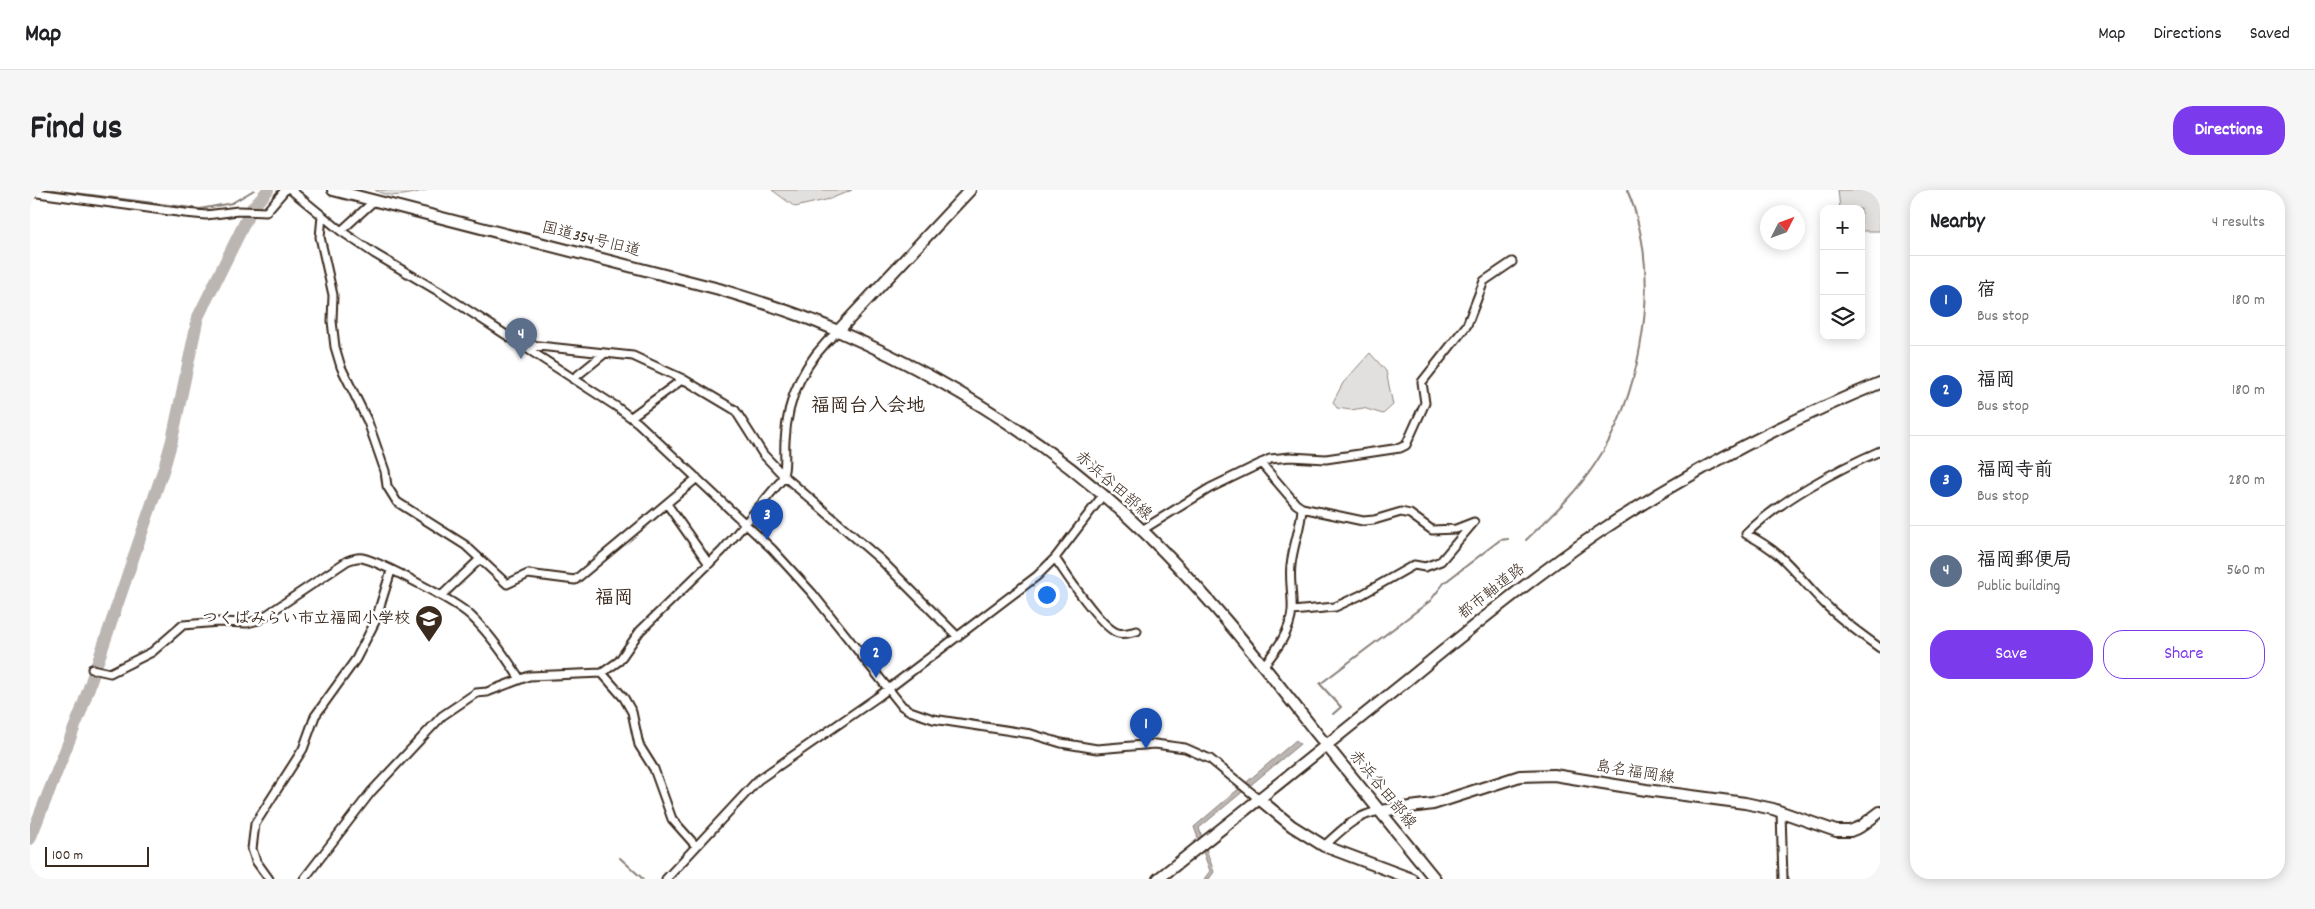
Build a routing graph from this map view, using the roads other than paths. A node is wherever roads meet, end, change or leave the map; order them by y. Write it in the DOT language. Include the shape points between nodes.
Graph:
graph roads {
  1 [pos="285,190"];
  2 [pos="291,190"];
  3 [pos="333,190"];
  4 [pos="970,190"];
  5 [pos="30,192"];
  6 [pos="374,200"];
  7 [pos="322,216"];
  8 [pos="341,230"];
  9 [pos="1512,262"];
  10 [pos="838,330"];
  11 [pos="519,344"];
  12 [pos="604,354"];
  13 [pos="573,379"];
  14 [pos="683,379"];
  15 [pos="1880,383"];
  16 [pos="631,417"];
  17 [pos="1880,451"];
  18 [pos="1261,463"];
  19 [pos="784,476"];
  20 [pos="697,478"];
  21 [pos="1103,495"];
  22 [pos="667,504"];
  23 [pos="1302,508"];
  24 [pos="747,524"];
  25 [pos="1142,530"];
  26 [pos="1055,558"];
  27 [pos="480,559"];
  28 [pos="709,564"];
  29 [pos="391,571"];
  30 [pos="441,596"];
  31 [pos="1292,611"];
  32 [pos="1137,631"];
  33 [pos="958,637"];
  34 [pos="1880,648"];
  35 [pos="1264,665"];
  36 [pos="96,670"];
  37 [pos="602,673"];
  38 [pos="520,679"];
  39 [pos="888,689"];
  40 [pos="1326,745"];
  41 [pos="1259,799"];
  42 [pos="1380,811"];
  43 [pos="1781,812"];
  44 [pos="1880,812"];
  45 [pos="696,846"];
  46 [pos="1324,846"];
  47 [pos="1427,869"];
  48 [pos="269,879"];
  49 [pos="304,879"];
  50 [pos="666,879"];
  51 [pos="1158,879"];
  52 [pos="1412,879"];
  53 [pos="1435,879"];
  54 [pos="1783,879"];
  1 -- 5 [label="street" via="266,212 206,214"];
  2 -- 7 [label="street"];
  3 -- 6 [label="main road, 国道354号旧道"];
  4 -- 10 [label="main road"];
  6 -- 8 [label="street"];
  6 -- 10 [label="main road, 国道354号旧道" via="720,288"];
  7 -- 8 [label="street"];
  7 -- 27 [label="street" via="320,236 333,295 335,347 368,422 387,486 397,502 465,545"];
  8 -- 11 [label="street"];
  9 -- 18 [label="street" via="1484,281 1467,325 1422,382 1425,403 1406,445 1346,457 1290,457"];
  10 -- 19 [label="street" via="815,353 793,394 785,438"];
  10 -- 21 [label="main road, 赤浜谷田部線" via="996,415"];
  11 -- 12 [label="street"];
  11 -- 13 [label="street"];
  12 -- 13 [label="street"];
  12 -- 14 [label="street" via="633,356"];
  13 -- 16 [label="street"];
  14 -- 16 [label="street"];
  14 -- 19 [label="street" via="735,410 763,454"];
  15 -- 40 [label="main road, 都市軸道路" via="1722,458 1654,496 1514,592"];
  16 -- 20 [label="street"];
  17 -- 34 [label="street" via="1841,468 1761,520 1746,534 1779,554 1826,605"];
  18 -- 23 [label="street"];
  18 -- 25 [label="street" via="1210,488"];
  19 -- 24 [label="street"];
  19 -- 33 [label="street" via="881,560"];
  20 -- 22 [label="street"];
  20 -- 24 [label="street"];
  21 -- 25 [label="main road, 赤浜谷田部線"];
  21 -- 26 [label="street"];
  22 -- 27 [label="street" via="575,580 528,574 507,584"];
  22 -- 28 [label="street"];
  23 -- 31 [label="street" via="1290,568"];
  23 -- 31 [label="street" via="1363,520 1401,512 1410,514 1432,530 1450,530 1474,522 1441,560 1425,566 1414,565 1335,607"];
  24 -- 28 [label="street"];
  24 -- 39 [label="street" via="812,593"];
  25 -- 35 [label="main road, 赤浜谷田部線" via="1197,586"];
  26 -- 32 [label="street" via="1109,628 1118,634"];
  26 -- 33 [label="street" via="1037,576"];
  27 -- 30 [label="street"];
  28 -- 37 [label="street" via="640,631 619,661"];
  29 -- 30 [label="street"];
  29 -- 36 [label="street" via="364,559 347,561 259,620 183,625 152,652 110,673"];
  29 -- 48 [label="street" via="375,622 356,659 315,716 303,749 255,824 252,849"];
  30 -- 38 [label="street" via="470,615 495,642"];
  31 -- 35 [label="street" via="1286,633"];
  33 -- 39 [label="street"];
  35 -- 40 [label="main road, 赤浜谷田部線"];
  37 -- 38 [label="street"];
  37 -- 45 [label="street" via="632,712 639,745 654,769 672,819"];
  38 -- 49 [label="street" via="476,693 438,719 371,792"];
  39 -- 41 [label="street" via="902,706 933,720 1031,734 1097,749 1155,744 1184,748 1210,759"];
  39 -- 45 [label="street" via="758,780"];
  40 -- 41 [label="main road, 都市軸道路"];
  40 -- 42 [label="main road, 赤浜谷田部線"];
  41 -- 46 [label="main road" via="1292,826"];
  41 -- 51 [label="main road, 都市軸道路"];
  42 -- 43 [label="main road, 島名福岡線" via="1433,804 1520,776 1554,775 1745,803"];
  42 -- 46 [label="street" via="1353,820"];
  42 -- 47 [label="main road, 赤浜谷田部線"];
  43 -- 44 [label="main road, 島名福岡線" via="1843,831 1860,827"];
  43 -- 54 [label="street"];
  45 -- 50 [label="street"];
  46 -- 52 [label="main road"];
  47 -- 52 [label="main road"];
  47 -- 53 [label="main road, 赤浜谷田部線"];
}
